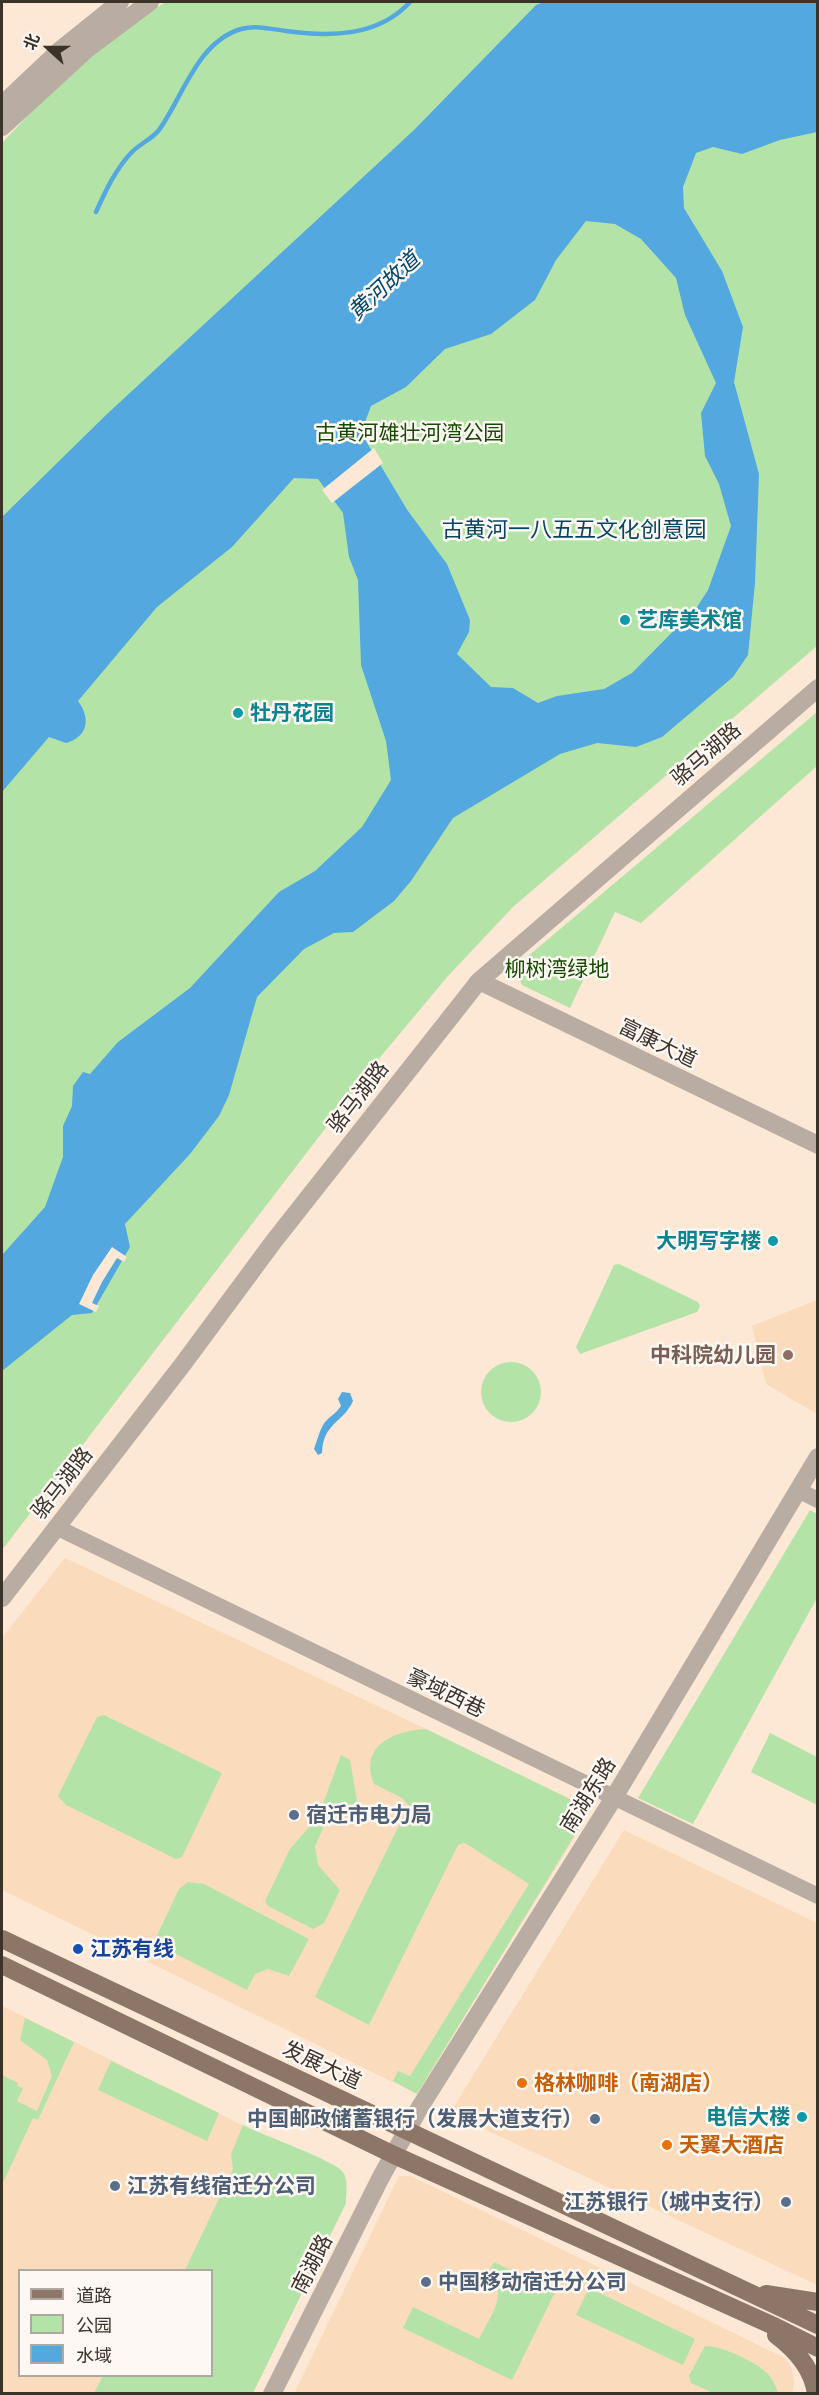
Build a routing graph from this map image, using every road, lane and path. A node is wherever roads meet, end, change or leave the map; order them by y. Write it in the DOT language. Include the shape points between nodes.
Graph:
graph roads {
  1 [pos="120,2"];
  2 [pos="150,2"];
  3 [pos="2,105"];
  4 [pos="2,127"];
  5 [pos="818,688"];
  6 [pos="479,981"];
  7 [pos="818,1145"];
  8 [pos="818,1457"];
  9 [pos="798,1490"];
  10 [pos="818,1500"];
  11 [pos="56,1527"];
  12 [pos="2,1598"];
  13 [pos="613,1799"];
  14 [pos="818,1896"];
  15 [pos="2,1939"];
  16 [pos="2,1965"];
  17 [pos="407,2130"];
  18 [pos="394,2155"];
  19 [pos="739,2289"];
  20 [pos="818,2302"];
  21 [pos="729,2306"];
  22 [pos="818,2325"];
  23 [pos="818,2348"];
  24 [pos="272,2394"];
  25 [pos="816,2394"];
  1 -- 3 [label="street" via="59,51"];
  2 -- 4 [label="street" via="87,49"];
  5 -- 6 [label="street, 骆马湖路"];
  6 -- 7 [label="street, 富康大道"];
  6 -- 11 [label="street, 骆马湖路"];
  8 -- 9 [label="street, 南湖东路"];
  9 -- 10 [label="street"];
  9 -- 13 [label="street, 南湖东路"];
  11 -- 12 [label="street, 骆马湖路"];
  11 -- 13 [label="street, 豪域西巷"];
  13 -- 14 [label="street, 豪域西巷"];
  13 -- 17 [label="street, 南湖东路"];
  15 -- 17 [label="main road, 发展大道"];
  16 -- 18 [label="main road"];
  17 -- 18 [label="street, 南湖东路"];
  17 -- 19 [label="main road, 发展大道"];
  18 -- 21 [label="main road"];
  18 -- 24 [label="street, 南湖路"];
  19 -- 20 [label="main road"];
  19 -- 22 [label="main road, 发展大道"];
  21 -- 23 [label="main road"];
  21 -- 25 [label="main road" via="774,2333 795,2351 809,2371"];
}
